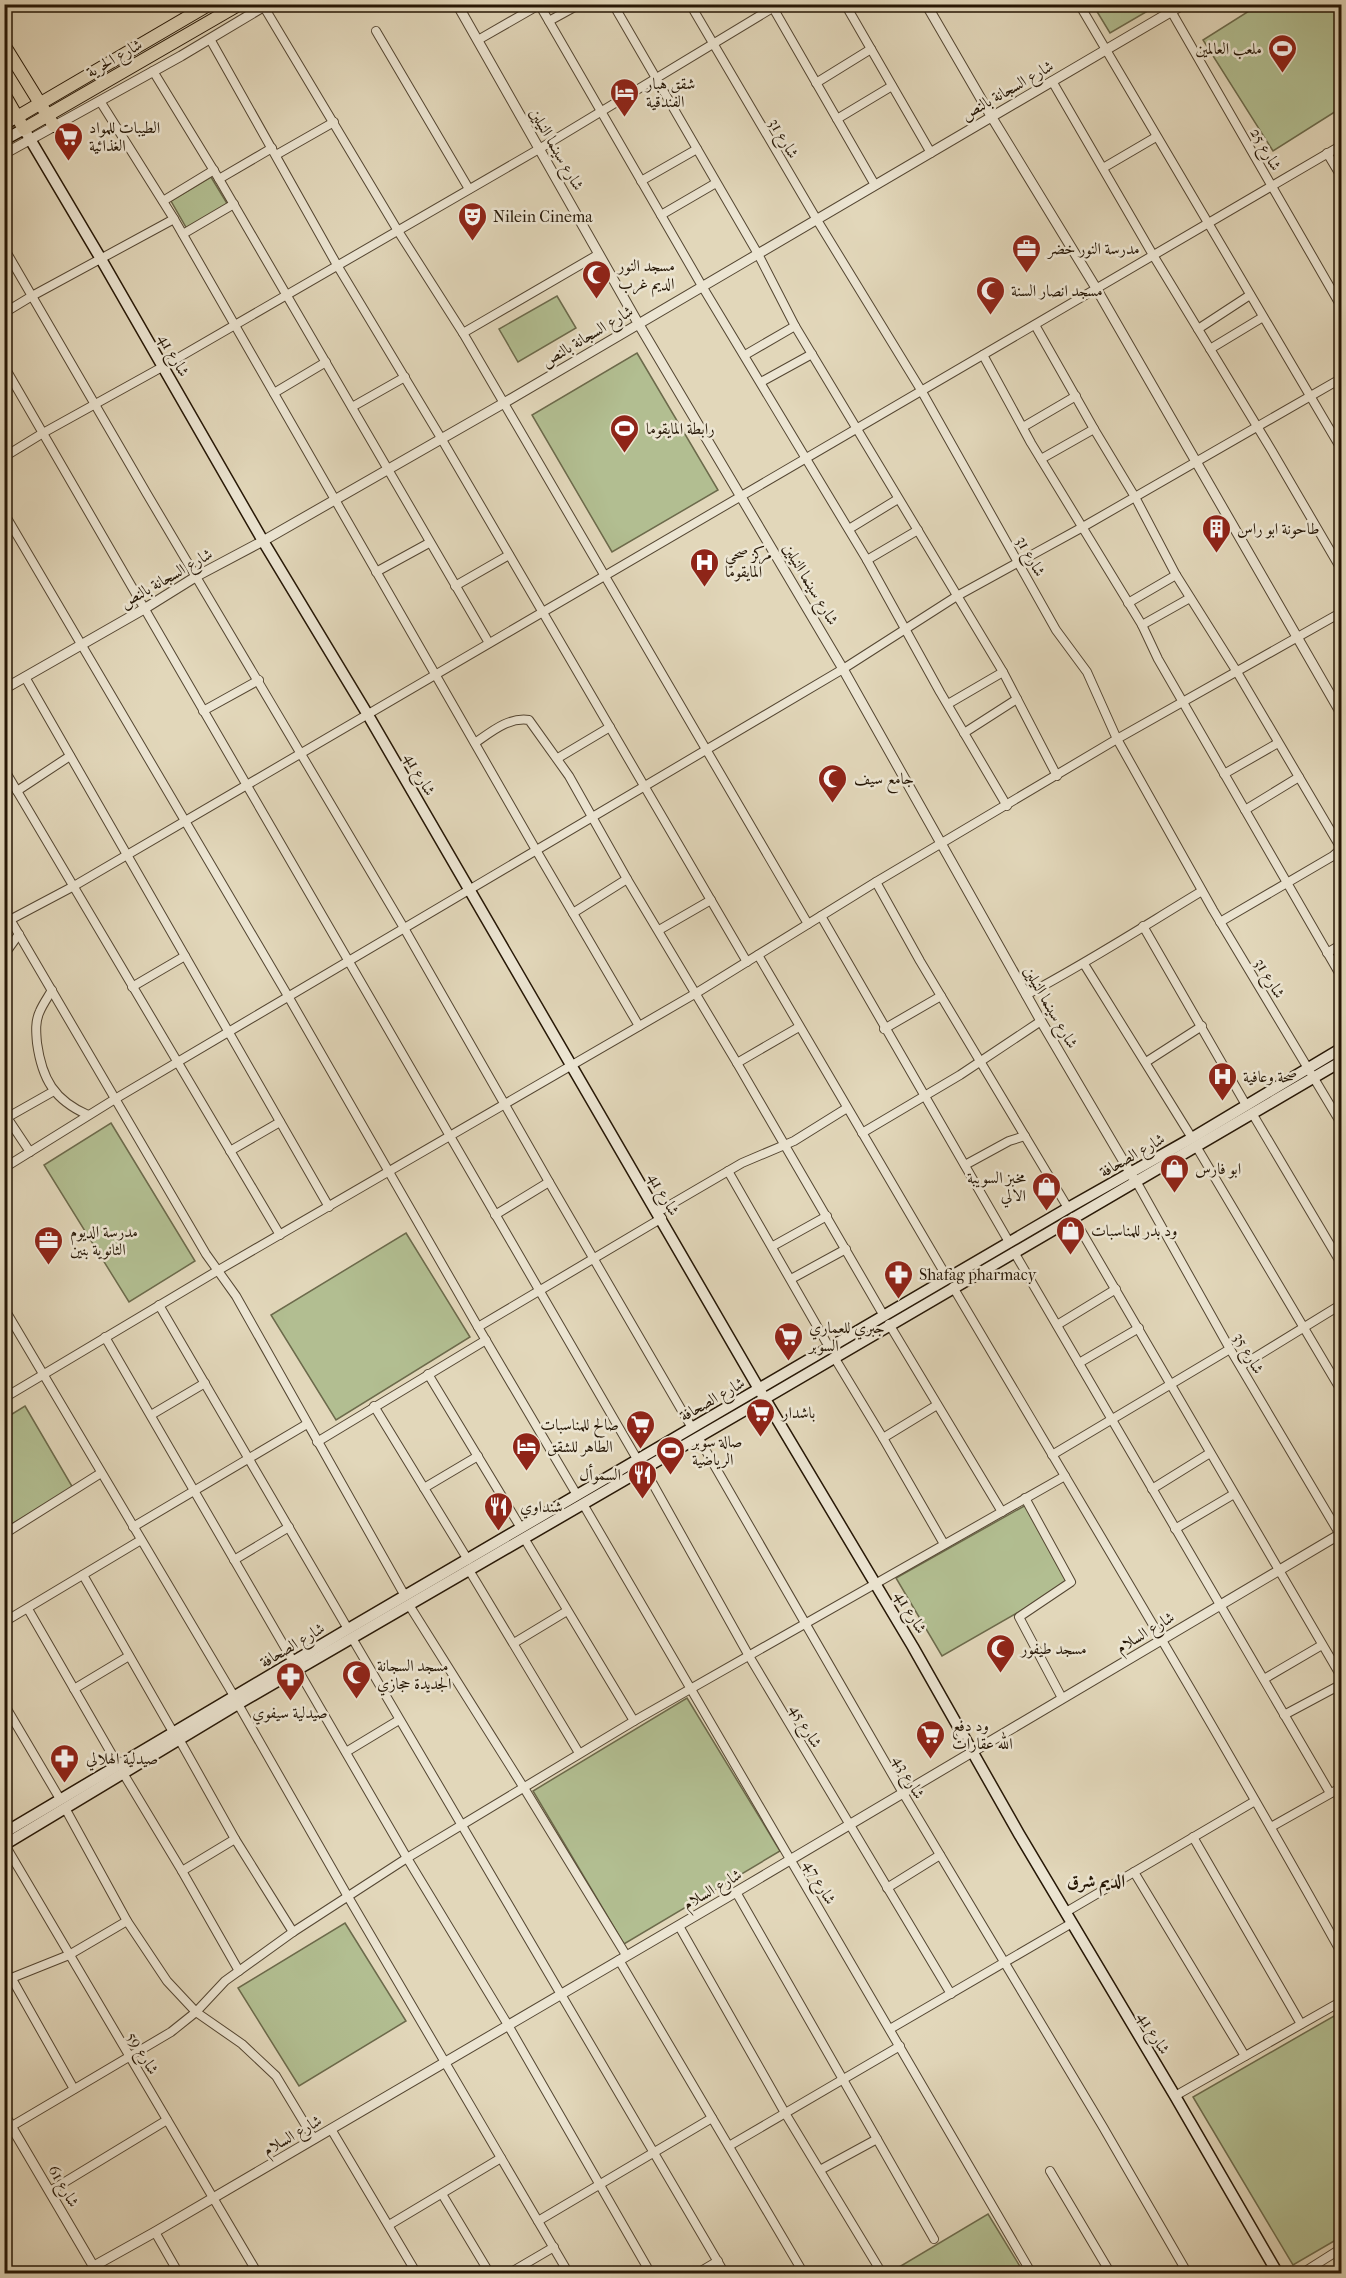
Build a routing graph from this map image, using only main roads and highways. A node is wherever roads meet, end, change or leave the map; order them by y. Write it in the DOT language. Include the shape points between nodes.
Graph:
graph roads {
  1 [pos="210,4"];
  2 [pos="240,4"];
  3 [pos="4,45"];
  4 [pos="4,94"];
  5 [pos="40,103"];
  6 [pos="17,117"];
  7 [pos="50,121"];
  8 [pos="4,125"];
  9 [pos="27,134"];
  10 [pos="4,140"];
  11 [pos="1341,1048"];
  12 [pos="1341,1061"];
  13 [pos="1311,1072"];
  14 [pos="762,1394"];
  15 [pos="62,1804"];
  16 [pos="4,1833"];
  17 [pos="5,1845"];
  18 [pos="1278,2274"];
  1 -- 5 [label="main road, شارع الحرية"];
  2 -- 7 [label="main road, شارع الحرية"];
  3 -- 5 [label="main road"];
  4 -- 6 [label="main road"];
  5 -- 6 [label="main road, شارع الحرية"];
  5 -- 7 [label="main road"];
  6 -- 8 [label="main road, شارع الحرية"];
  6 -- 9 [label="main road"];
  7 -- 9 [label="main road, شارع الحرية"];
  9 -- 10 [label="main road, شارع الحرية"];
  9 -- 14 [label="main road, شارع 41"];
  11 -- 13 [label="main road, شارع الصحافة"];
  12 -- 13 [label="main road, شارع الصحافة"];
  13 -- 14 [label="main road, شارع الصحافة"];
  14 -- 15 [label="main road, شارع الصحافة"];
  14 -- 18 [label="main road, شارع 41"];
  15 -- 16 [label="main road, شارع الصحافة"];
  15 -- 17 [label="main road, شارع الصحافة"];
}
